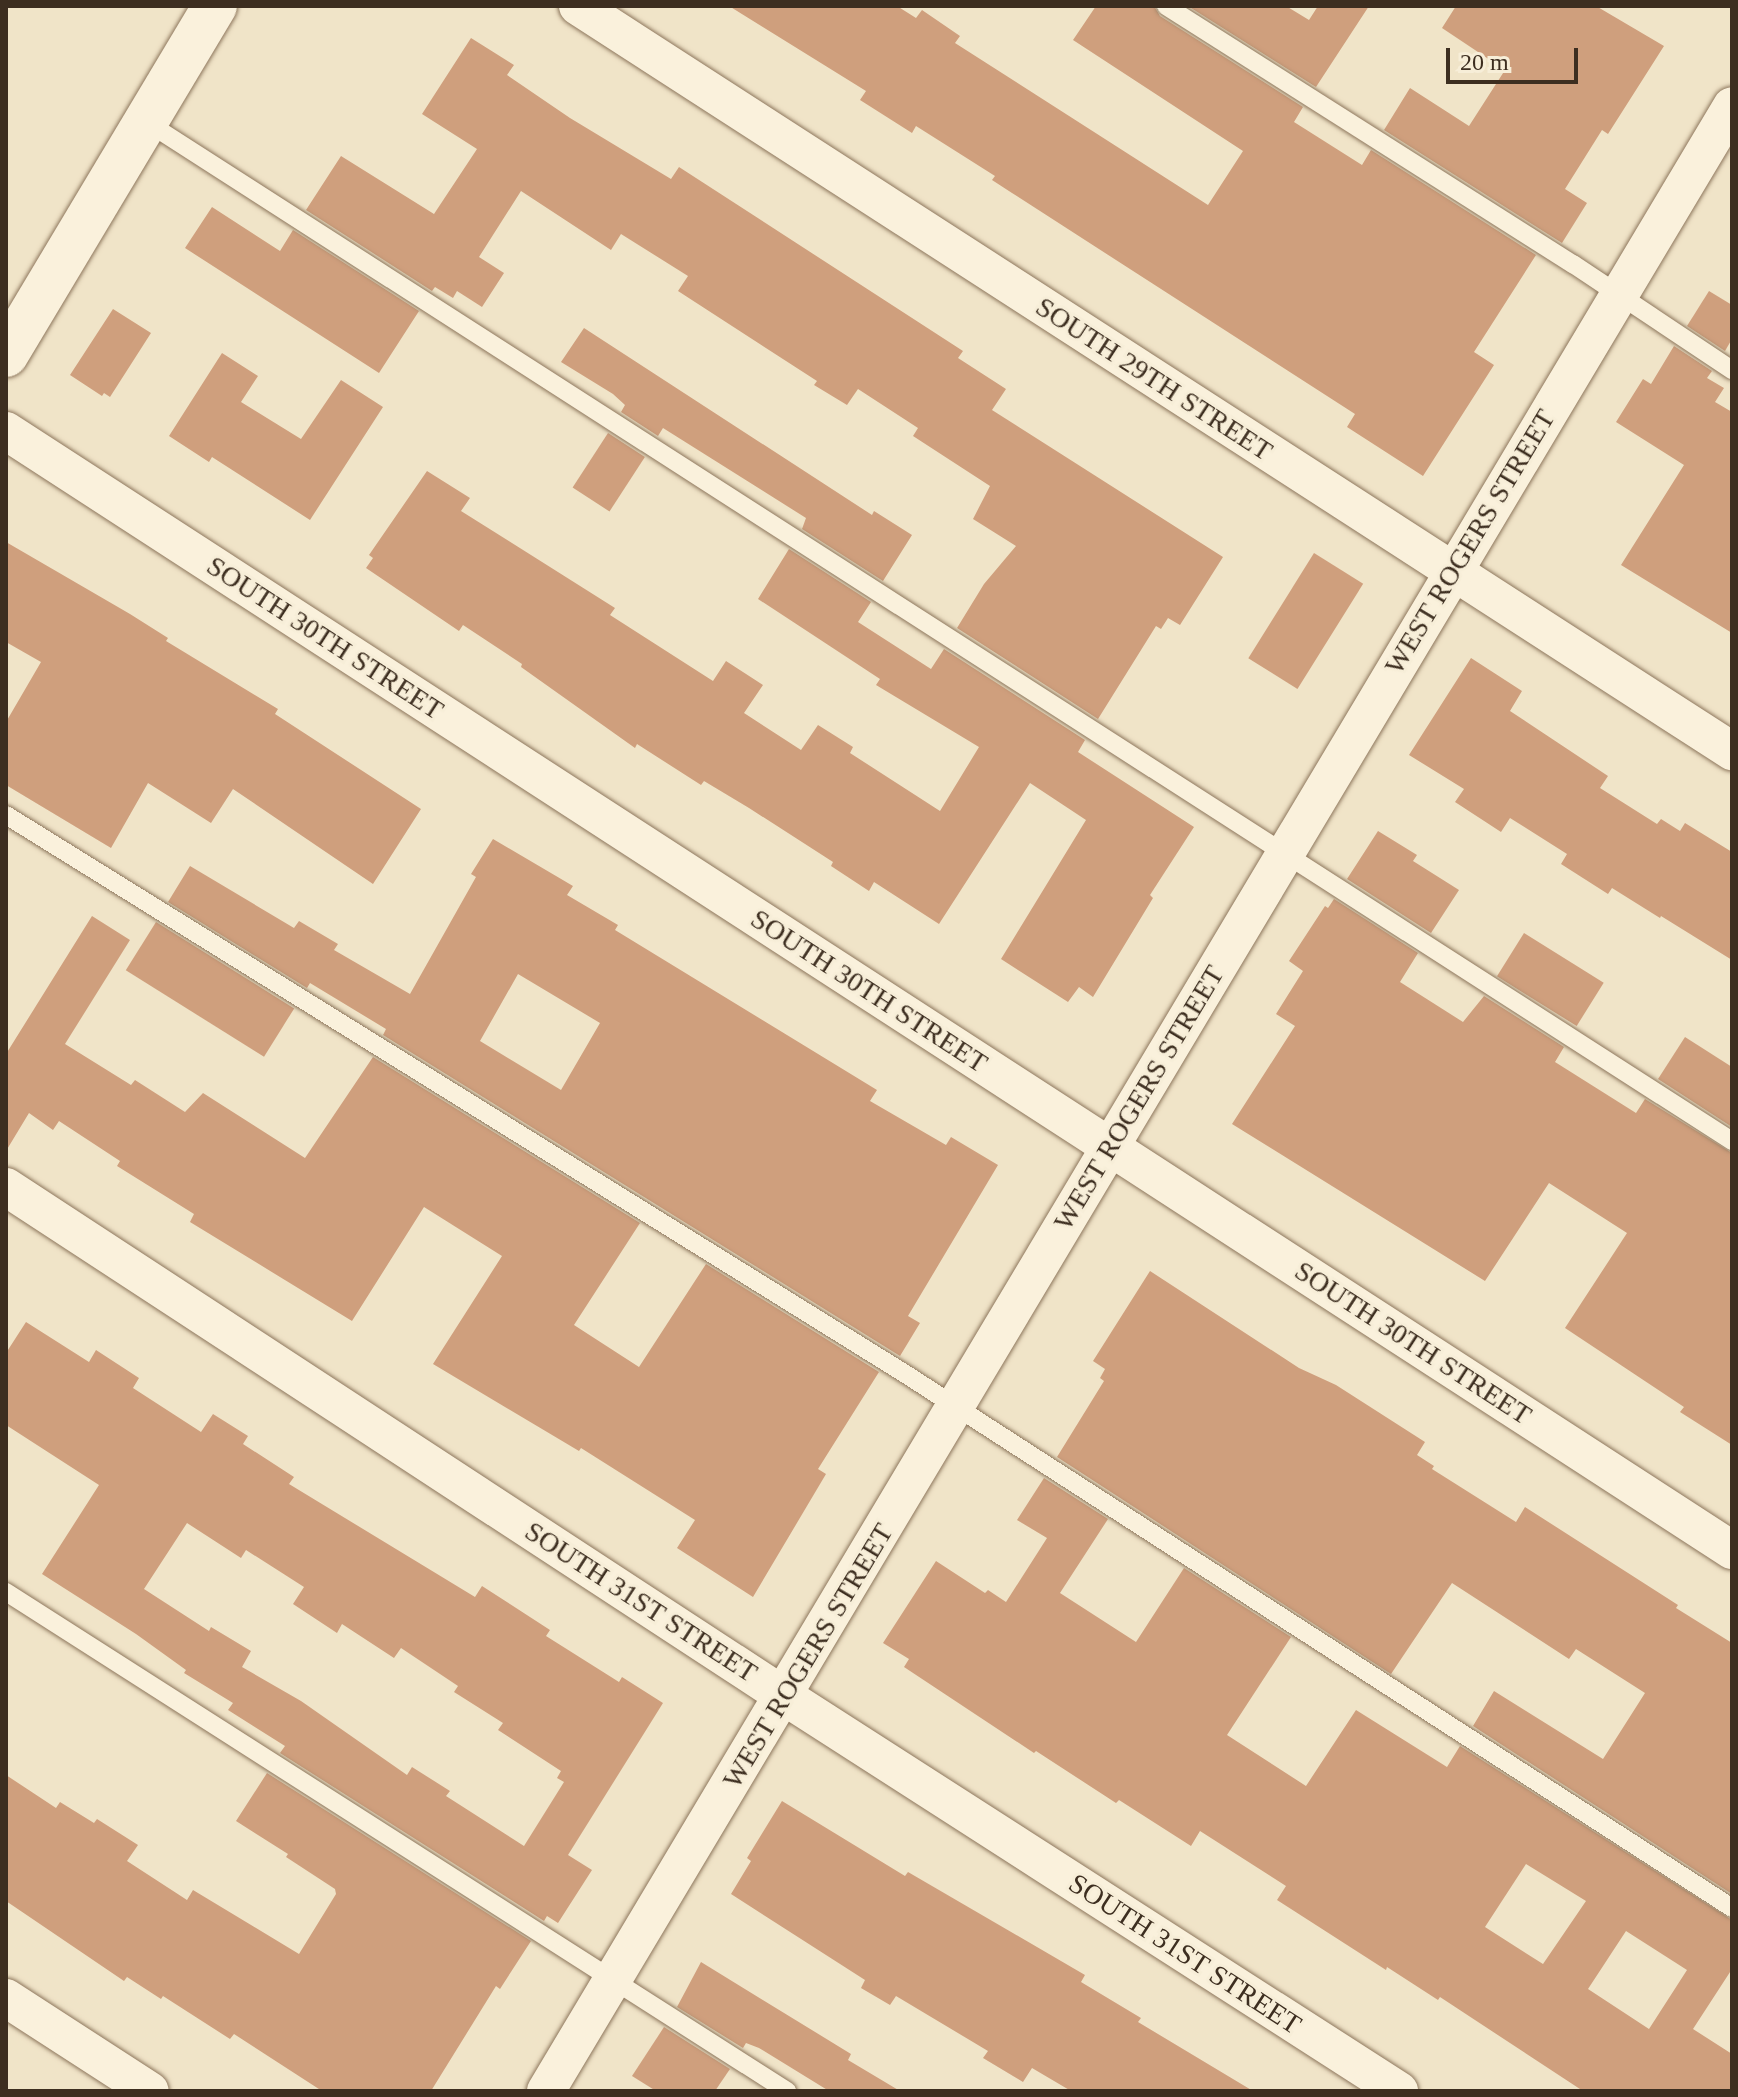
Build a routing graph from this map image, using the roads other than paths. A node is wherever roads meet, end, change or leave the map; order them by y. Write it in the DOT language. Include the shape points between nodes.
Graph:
graph roads {
  1 [pos="215,6"];
  2 [pos="578,6"];
  3 [pos="1166,6"];
  4 [pos="1732,106"];
  5 [pos="145,121"];
  6 [pos="1619,296"];
  7 [pos="6,355"];
  8 [pos="1732,370"];
  9 [pos="6,431"];
  10 [pos="1451,571"];
  11 [pos="1732,751"];
  12 [pos="6,815"];
  13 [pos="1284,854"];
  14 [pos="1732,1141"];
  15 [pos="1109,1147"];
  16 [pos="6,1187"];
  17 [pos="955,1409"];
  18 [pos="1732,1550"];
  19 [pos="6,1592"];
  20 [pos="784,1696"];
  21 [pos="1732,1908"];
  22 [pos="613,1980"];
  23 [pos="6,1998"];
  24 [pos="150,2091"];
  25 [pos="546,2091"];
  26 [pos="787,2091"];
  27 [pos="1399,2091"];
  1 -- 5 [label="street"];
  2 -- 10 [label="street, SOUTH 29TH STREET"];
  3 -- 6 [label="lane"];
  4 -- 6 [label="street, WEST ROGERS STREET"];
  5 -- 7 [label="street"];
  5 -- 13 [label="lane"];
  6 -- 8 [label="lane"];
  6 -- 10 [label="street, WEST ROGERS STREET"];
  9 -- 15 [label="street, SOUTH 30TH STREET"];
  10 -- 11 [label="street, SOUTH 29TH STREET"];
  10 -- 13 [label="street, WEST ROGERS STREET"];
  12 -- 17 [label="lane"];
  13 -- 14 [label="lane"];
  13 -- 15 [label="street, WEST ROGERS STREET"];
  15 -- 17 [label="street, WEST ROGERS STREET"];
  15 -- 18 [label="street, SOUTH 30TH STREET"];
  16 -- 20 [label="street, SOUTH 31ST STREET"];
  17 -- 20 [label="street, WEST ROGERS STREET"];
  17 -- 21 [label="lane"];
  19 -- 22 [label="lane"];
  20 -- 22 [label="street, WEST ROGERS STREET"];
  20 -- 27 [label="street, SOUTH 31ST STREET"];
  22 -- 25 [label="street, WEST ROGERS STREET"];
  22 -- 26 [label="lane"];
  23 -- 24 [label="street"];
}
